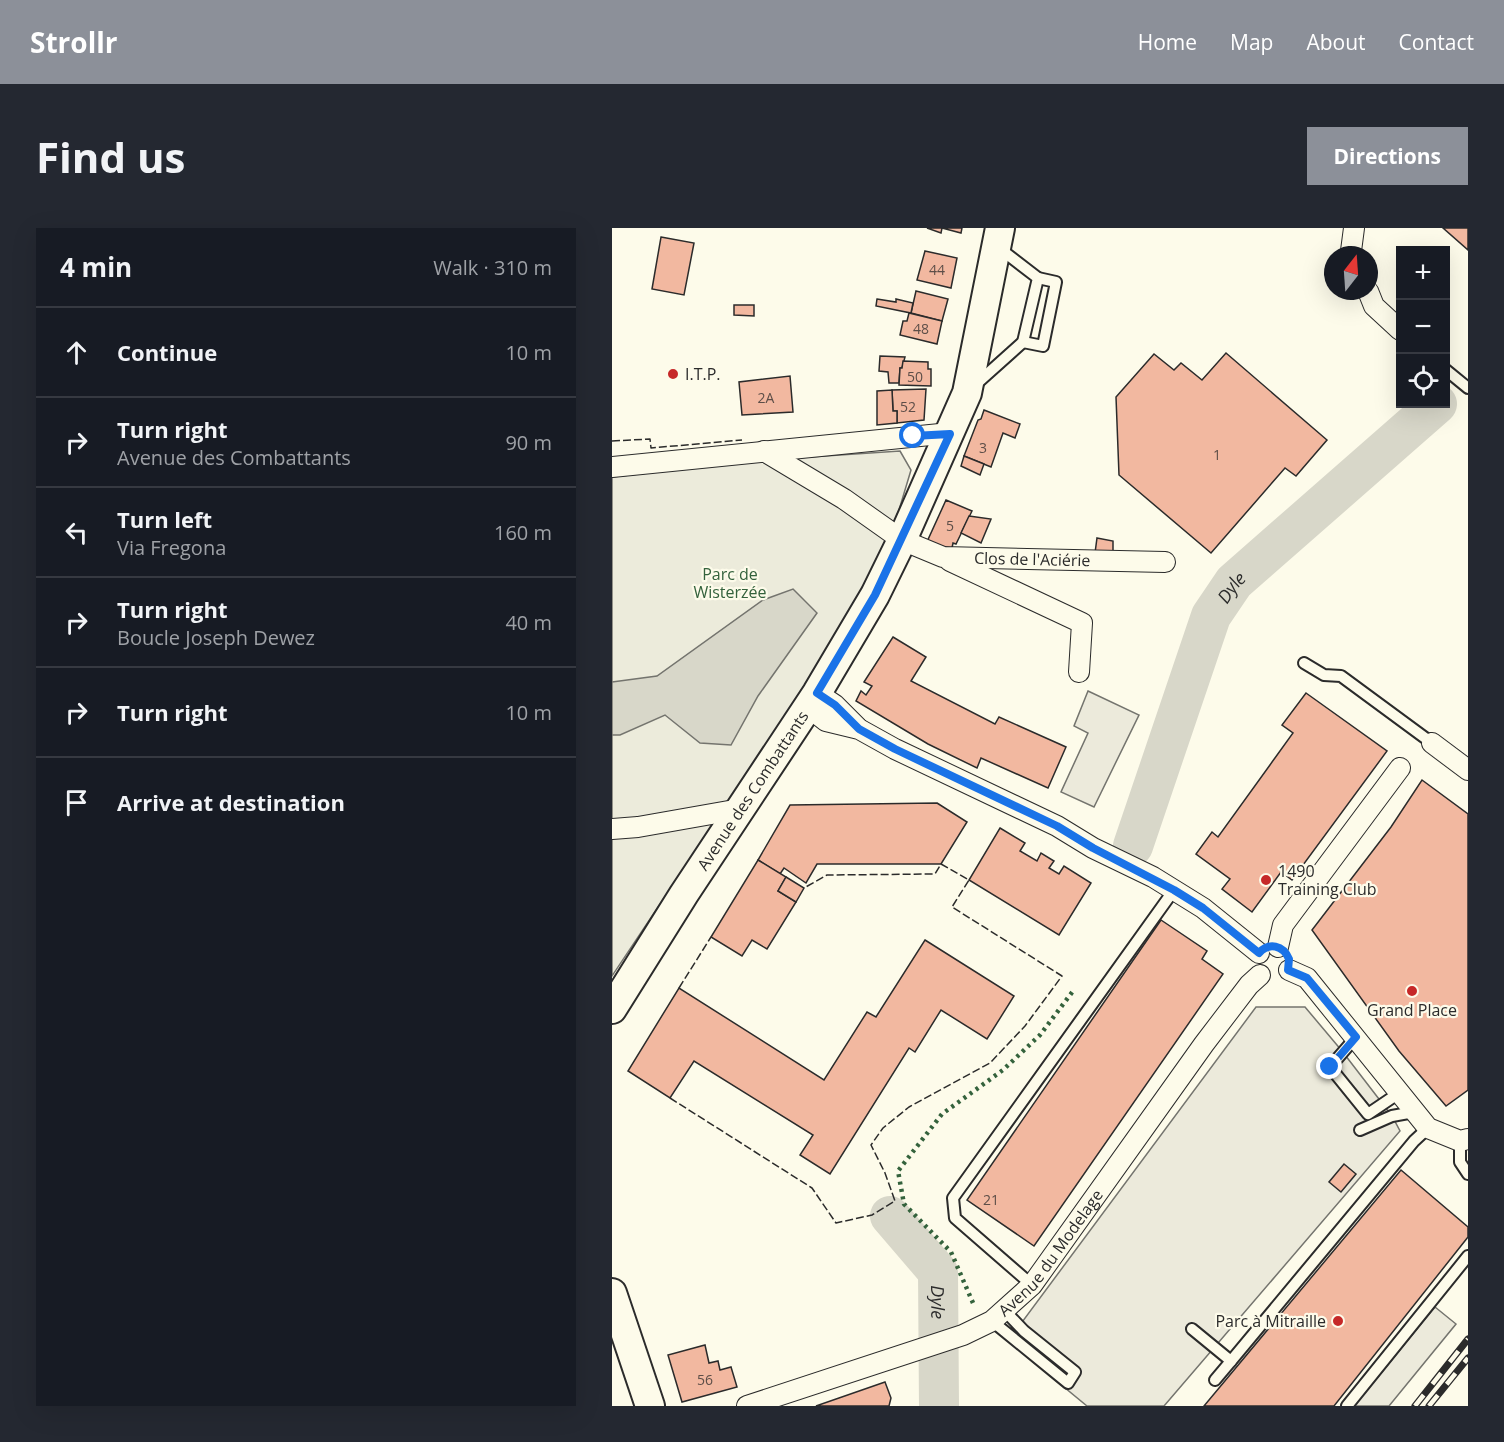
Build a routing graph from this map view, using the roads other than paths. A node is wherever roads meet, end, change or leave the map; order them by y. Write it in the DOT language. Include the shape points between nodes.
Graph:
graph roads {
  1 [pos="1354,228"];
  2 [pos="998,237"];
  3 [pos="1352,246"];
  4 [pos="1038,278"];
  5 [pos="1372,300"];
  6 [pos="1396,326"];
  7 [pos="1023,342"];
  8 [pos="1450,373"];
  9 [pos="1468,388"];
  10 [pos="967,393"];
  11 [pos="950,434"];
  12 [pos="764,451"];
  13 [pos="619,466"];
  14 [pos="902,540"];
  15 [pos="943,557"];
  16 [pos="1166,562"];
  17 [pos="1304,663"];
  18 [pos="1079,672"];
  19 [pos="812,700"];
  20 [pos="1432,743"];
  21 [pos="1400,768"];
  22 [pos="1468,770"];
  23 [pos="740,809"];
  24 [pos="612,830"];
  25 [pos="1174,890"];
  26 [pos="1278,947"];
  27 [pos="1259,953"];
  28 [pos="1288,970"];
  29 [pos="1260,975"];
  30 [pos="612,1010"];
  31 [pos="1356,1037"];
  32 [pos="1399,1093"];
  33 [pos="1414,1112"];
  34 [pos="1428,1128"];
  35 [pos="1360,1130"];
  36 [pos="1464,1140"];
  37 [pos="1468,1174"];
  38 [pos="1468,1256"];
  39 [pos="1032,1285"];
  40 [pos="612,1293"];
  41 [pos="999,1316"];
  42 [pos="1192,1329"];
  43 [pos="1231,1361"];
  44 [pos="1215,1380"];
  45 [pos="650,1406"];
  46 [pos="747,1406"];
  47 [pos="1347,1406"];
  1 -- 3 [label="street"];
  2 -- 4 [label="lane"];
  2 -- 10 [label="main road, Avenue des Combattants"];
  4 -- 7 [label="lane"];
  4 -- 7 [label="lane" via="1056,282 1043,346"];
  5 -- 6 [label="street"];
  7 -- 10 [label="lane"];
  8 -- 9 [label="lane"];
  10 -- 11 [label="main road, Avenue des Combattants"];
  11 -- 12 [label="street"];
  11 -- 14 [label="main road, Avenue des Combattants"];
  12 -- 13 [label="street"];
  12 -- 14 [label="street, Clos de l'Aciérie" via="844,499"];
  14 -- 15 [label="street, Clos de l'Aciérie"];
  14 -- 19 [label="main road, Avenue des Combattants" via="875,595"];
  15 -- 16 [label="street, Clos de l'Aciérie"];
  15 -- 18 [label="street" via="1082,623"];
  17 -- 20 [label="lane" via="1324,675 1341,676"];
  19 -- 23 [label="main road, Avenue des Combattants"];
  19 -- 25 [label="street" via="835,705 859,729 895,749 1057,826"];
  20 -- 22 [label="street"];
  21 -- 26 [label="street" via="1283,925"];
  23 -- 24 [label="street"];
  23 -- 30 [label="main road, Avenue des Combattants"];
  25 -- 27 [label="street"];
  25 -- 39 [label="lane" via="954,1198 955,1218"];
  26 -- 27 [label="street" via="1267,947"];
  26 -- 28 [label="street" via="1287,953"];
  27 -- 29 [label="street" via="1255,962"];
  28 -- 29 [label="street" via="1276,981"];
  28 -- 31 [label="street" via="1307,978"];
  29 -- 39 [label="street, Avenue du Modelage" via="1204,1044"];
  31 -- 32 [label="street"];
  31 -- 32 [label="lane" via="1330,1067 1368,1114"];
  32 -- 33 [label="street"];
  33 -- 34 [label="street"];
  33 -- 35 [label="lane" via="1392,1116"];
  34 -- 36 [label="street"];
  34 -- 43 [label="lane"];
  36 -- 37 [label="lane" via="1460,1162"];
  38 -- 47 [label="lane"];
  39 -- 41 [label="street, Avenue du Modelage"];
  40 -- 45 [label="main road"];
  41 -- 41 [label="lane" via="1068,1383 1075,1372"];
  41 -- 46 [label="street, Avenue du Modelage" via="963,1335"];
  42 -- 43 [label="lane"];
  43 -- 44 [label="lane"];
}
